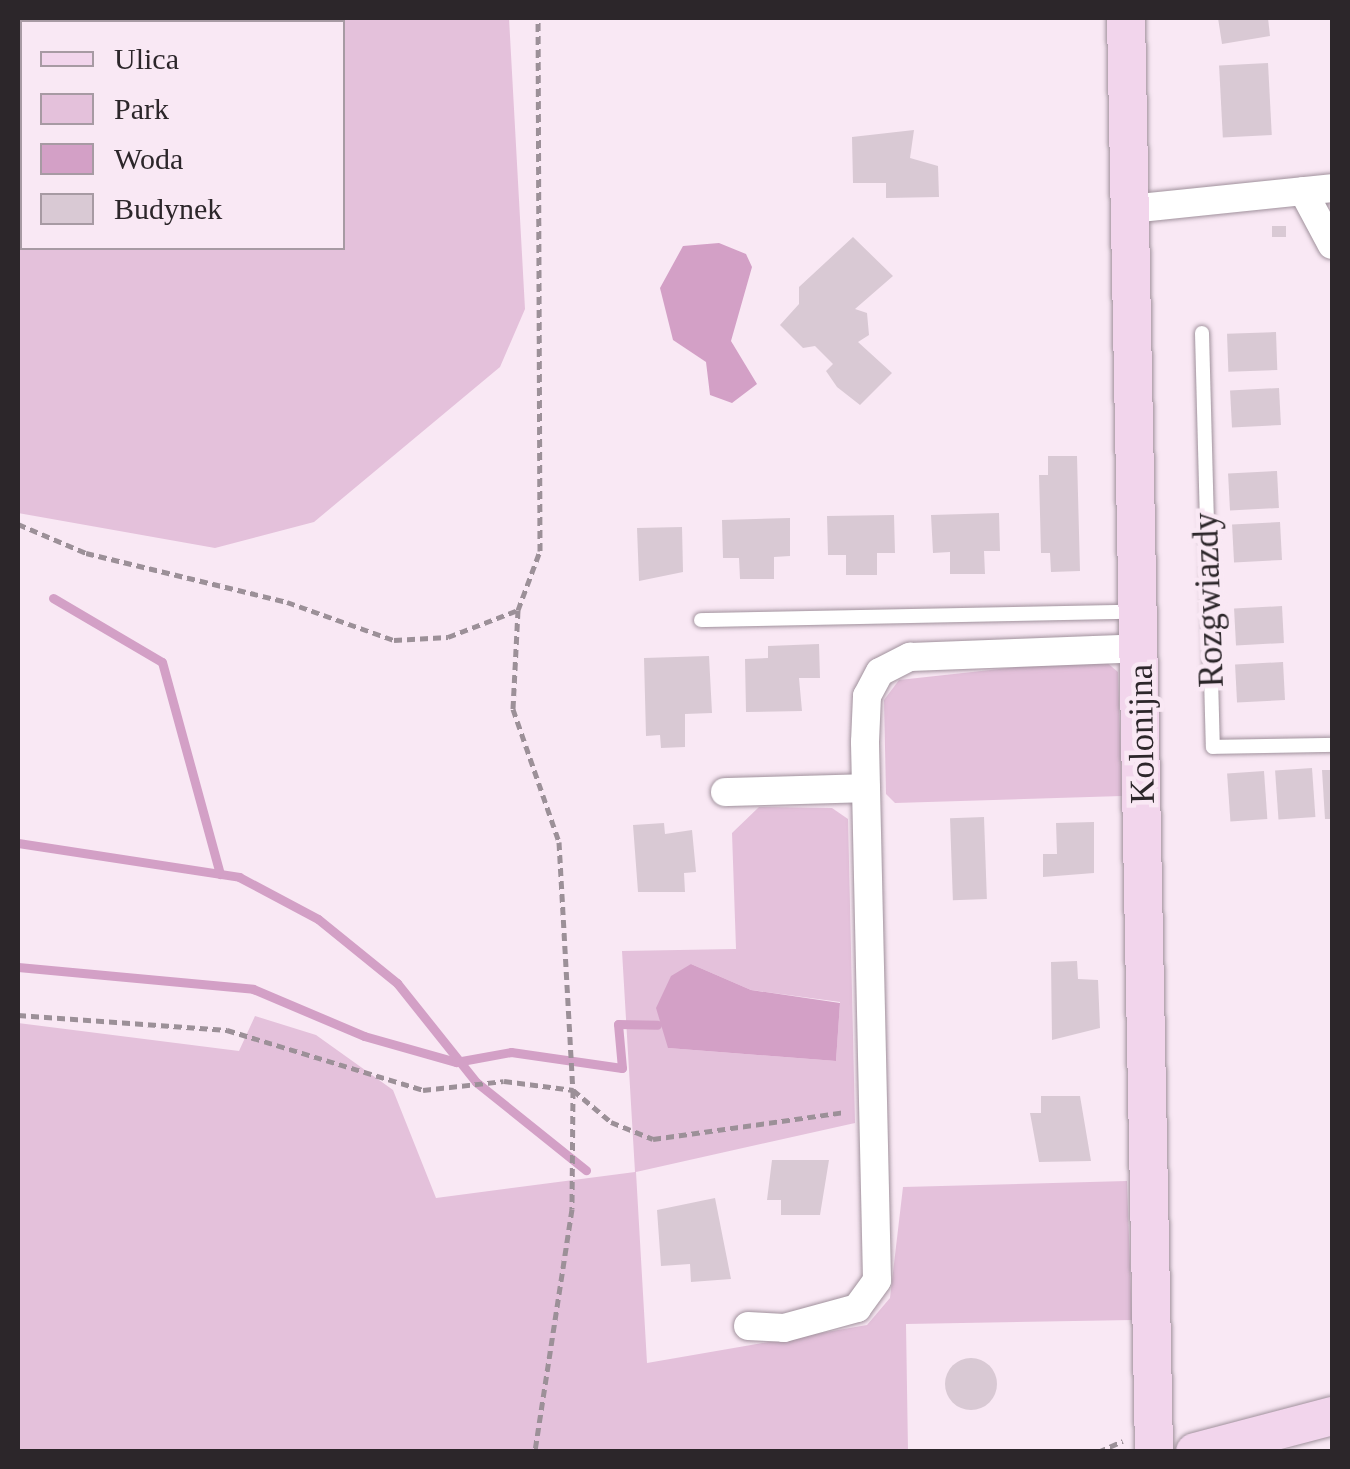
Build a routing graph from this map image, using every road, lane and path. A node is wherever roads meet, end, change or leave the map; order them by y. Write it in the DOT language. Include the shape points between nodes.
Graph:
graph roads {
  1 [pos="538,18"];
  2 [pos="1126,18"];
  3 [pos="1332,188"];
  4 [pos="1303,191"];
  5 [pos="1130,209"];
  6 [pos="1332,245"];
  7 [pos="1202,333"];
  8 [pos="18,524"];
  9 [pos="518,610"];
  10 [pos="702,620"];
  11 [pos="1140,630"];
  12 [pos="1332,745"];
  13 [pos="866,788"];
  14 [pos="725,792"];
  15 [pos="18,1014"];
  16 [pos="573,1090"];
  17 [pos="873,1107"];
  18 [pos="748,1326"];
  19 [pos="1332,1416"];
  20 [pos="536,1452"];
  21 [pos="1154,1452"];
  22 [pos="1195,1452"];
  1 -- 9 [label="path" via="540,551"];
  2 -- 5 [label="street, Kolonijna"];
  3 -- 4 [label="street"];
  4 -- 5 [label="street"];
  4 -- 6 [label="street"];
  5 -- 11 [label="street, Kolonijna"];
  7 -- 12 [label="lane, Rozgwiazdy" via="1213,748"];
  8 -- 9 [label="path" via="86,553 287,602 394,640 448,636"];
  9 -- 16 [label="path" via="513,709 559,842"];
  10 -- 11 [label="lane"];
  11 -- 13 [label="street" via="910,657 880,672 866,696"];
  11 -- 21 [label="street, Kolonijna"];
  13 -- 14 [label="street"];
  13 -- 17 [label="street"];
  15 -- 16 [label="path" via="227,1030 422,1090 504,1082"];
  16 -- 17 [label="path" via="611,1122 653,1140"];
  16 -- 20 [label="path" via="572,1209"];
  17 -- 18 [label="street" via="877,1280 858,1308 784,1328"];
  19 -- 22 [label="street"];
}
